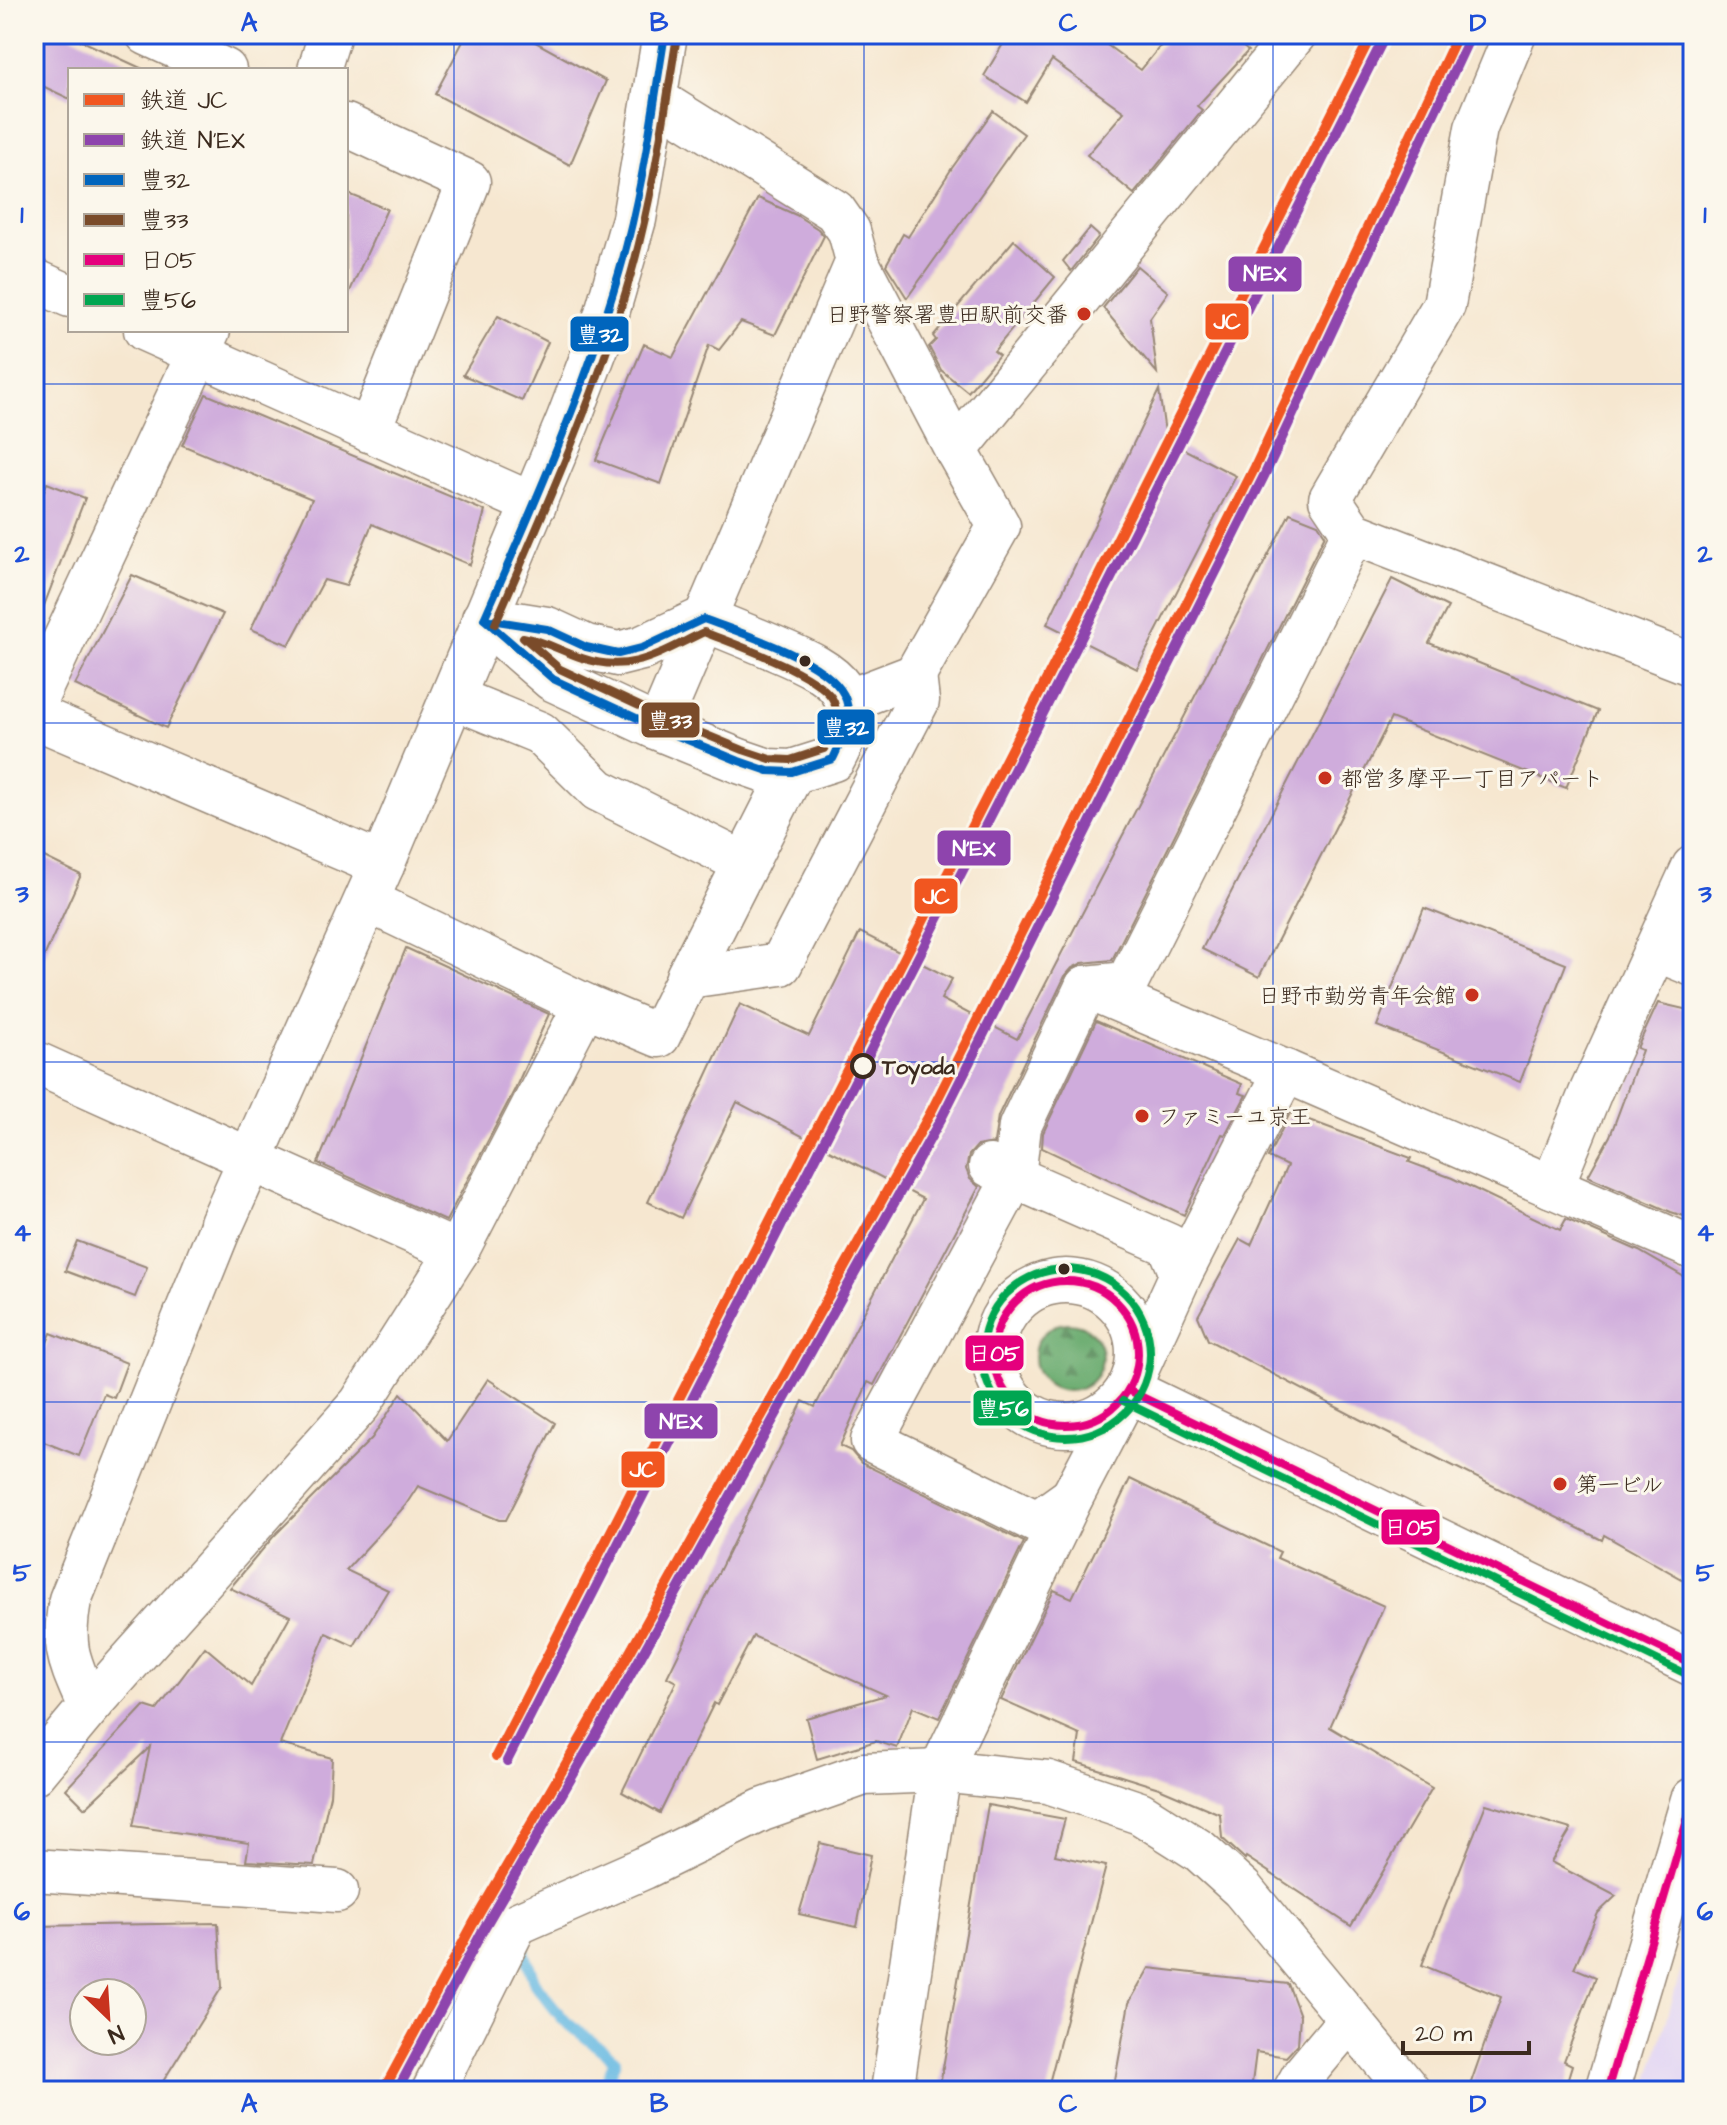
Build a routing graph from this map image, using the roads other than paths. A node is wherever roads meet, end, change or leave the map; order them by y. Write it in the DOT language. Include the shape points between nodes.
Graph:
graph roads {
  1 [pos="147,34"];
  2 [pos="330,34"];
  3 [pos="665,34"];
  4 [pos="1295,34"];
  5 [pos="1515,34"];
  6 [pos="221,68"];
  7 [pos="320,68"];
  8 [pos="654,98"];
  9 [pos="348,126"];
  10 [pos="857,261"];
  11 [pos="34,280"];
  12 [pos="68,295"];
  13 [pos="155,332"];
  14 [pos="203,342"];
  15 [pos="369,431"];
  16 [pos="956,450"];
  17 [pos="535,505"];
  18 [pos="1353,533"];
  19 [pos="484,619"];
  20 [pos="704,619"];
  21 [pos="1693,665"];
  22 [pos="915,675"];
  23 [pos="452,697"];
  24 [pos="847,701"];
  25 [pos="34,704"];
  26 [pos="34,716"];
  27 [pos="658,728"];
  28 [pos="792,772"];
  29 [pos="746,864"];
  30 [pos="1693,867"];
  31 [pos="374,883"];
  32 [pos="1674,958"];
  33 [pos="688,977"];
  34 [pos="1086,987"];
  35 [pos="585,1005"];
  36 [pos="34,1062"];
  37 [pos="1285,1071"];
  38 [pos="252,1158"];
  39 [pos="1002,1172"];
  40 [pos="1552,1187"];
  41 [pos="222,1223"];
  42 [pos="1693,1248"];
  43 [pos="457,1252"];
  44 [pos="1181,1274"];
  45 [pos="1128,1390"];
  46 [pos="1072,1497"];
  47 [pos="1693,1664"];
  48 [pos="89,1707"];
  49 [pos="39,1761"];
  50 [pos="940,1771"];
  51 [pos="1693,1800"];
  52 [pos="34,1870"];
  53 [pos="337,1891"];
  54 [pos="516,1924"];
  55 [pos="476,1954"];
  56 [pos="1349,2020"];
  57 [pos="433,2091"];
  58 [pos="892,2091"];
  59 [pos="1294,2091"];
  60 [pos="1409,2091"];
  61 [pos="1607,2091"];
  1 -- 6 [label="street"];
  2 -- 7 [label="street"];
  3 -- 8 [label="street"];
  4 -- 16 [label="street"];
  5 -- 18 [label="street" via="1476,128 1444,305 1330,499"];
  8 -- 10 [label="street" via="835,211 849,231"];
  8 -- 17 [label="street" via="634,219 600,337"];
  9 -- 15 [label="street" via="469,182"];
  10 -- 16 [label="street"];
  10 -- 20 [label="street"];
  11 -- 12 [label="street"];
  13 -- 14 [label="street"];
  14 -- 15 [label="street"];
  14 -- 25 [label="street"];
  15 -- 17 [label="street"];
  16 -- 22 [label="street" via="999,526"];
  17 -- 19 [label="street"];
  18 -- 21 [label="street"];
  18 -- 34 [label="street" via="1127,983"];
  19 -- 20 [label="street" via="547,629 586,647 618,654"];
  19 -- 23 [label="street"];
  19 -- 27 [label="street" via="553,679"];
  20 -- 24 [label="street" via="818,666"];
  20 -- 27 [label="street"];
  22 -- 24 [label="street"];
  22 -- 33 [label="street" via="918,701 781,964"];
  23 -- 29 [label="street" via="540,733 598,790"];
  23 -- 31 [label="street"];
  24 -- 28 [label="street" via="848,722 833,759"];
  26 -- 31 [label="street"];
  27 -- 28 [label="street" via="768,771"];
  28 -- 29 [label="street"];
  29 -- 33 [label="street"];
  30 -- 32 [label="street"];
  31 -- 35 [label="street"];
  31 -- 38 [label="street"];
  32 -- 40 [label="street" via="1591,1091"];
  33 -- 35 [label="street" via="659,1036"];
  34 -- 37 [label="street"];
  34 -- 39 [label="street"];
  35 -- 43 [label="street"];
  36 -- 38 [label="street"];
  37 -- 40 [label="street"];
  37 -- 44 [label="street"];
  38 -- 41 [label="street"];
  38 -- 43 [label="street"];
  39 -- 44 [label="street" via="1169,1245"];
  39 -- 46 [label="street" via="872,1441 1037,1522"];
  40 -- 42 [label="street"];
  41 -- 48 [label="street" via="70,1600 67,1654"];
  43 -- 48 [label="street" via="360,1404"];
  44 -- 45 [label="street"];
  45 -- 46 [label="street"];
  45 -- 47 [label="street"];
  46 -- 50 [label="street"];
  48 -- 49 [label="street"];
  50 -- 54 [label="street" via="864,1774 762,1810"];
  50 -- 56 [label="street" via="1048,1782 1140,1813 1200,1851 1242,1889"];
  50 -- 58 [label="street"];
  51 -- 61 [label="street"];
  52 -- 53 [label="street"];
  54 -- 55 [label="street"];
  54 -- 57 [label="street"];
  56 -- 59 [label="street"];
  56 -- 60 [label="street"];
}
